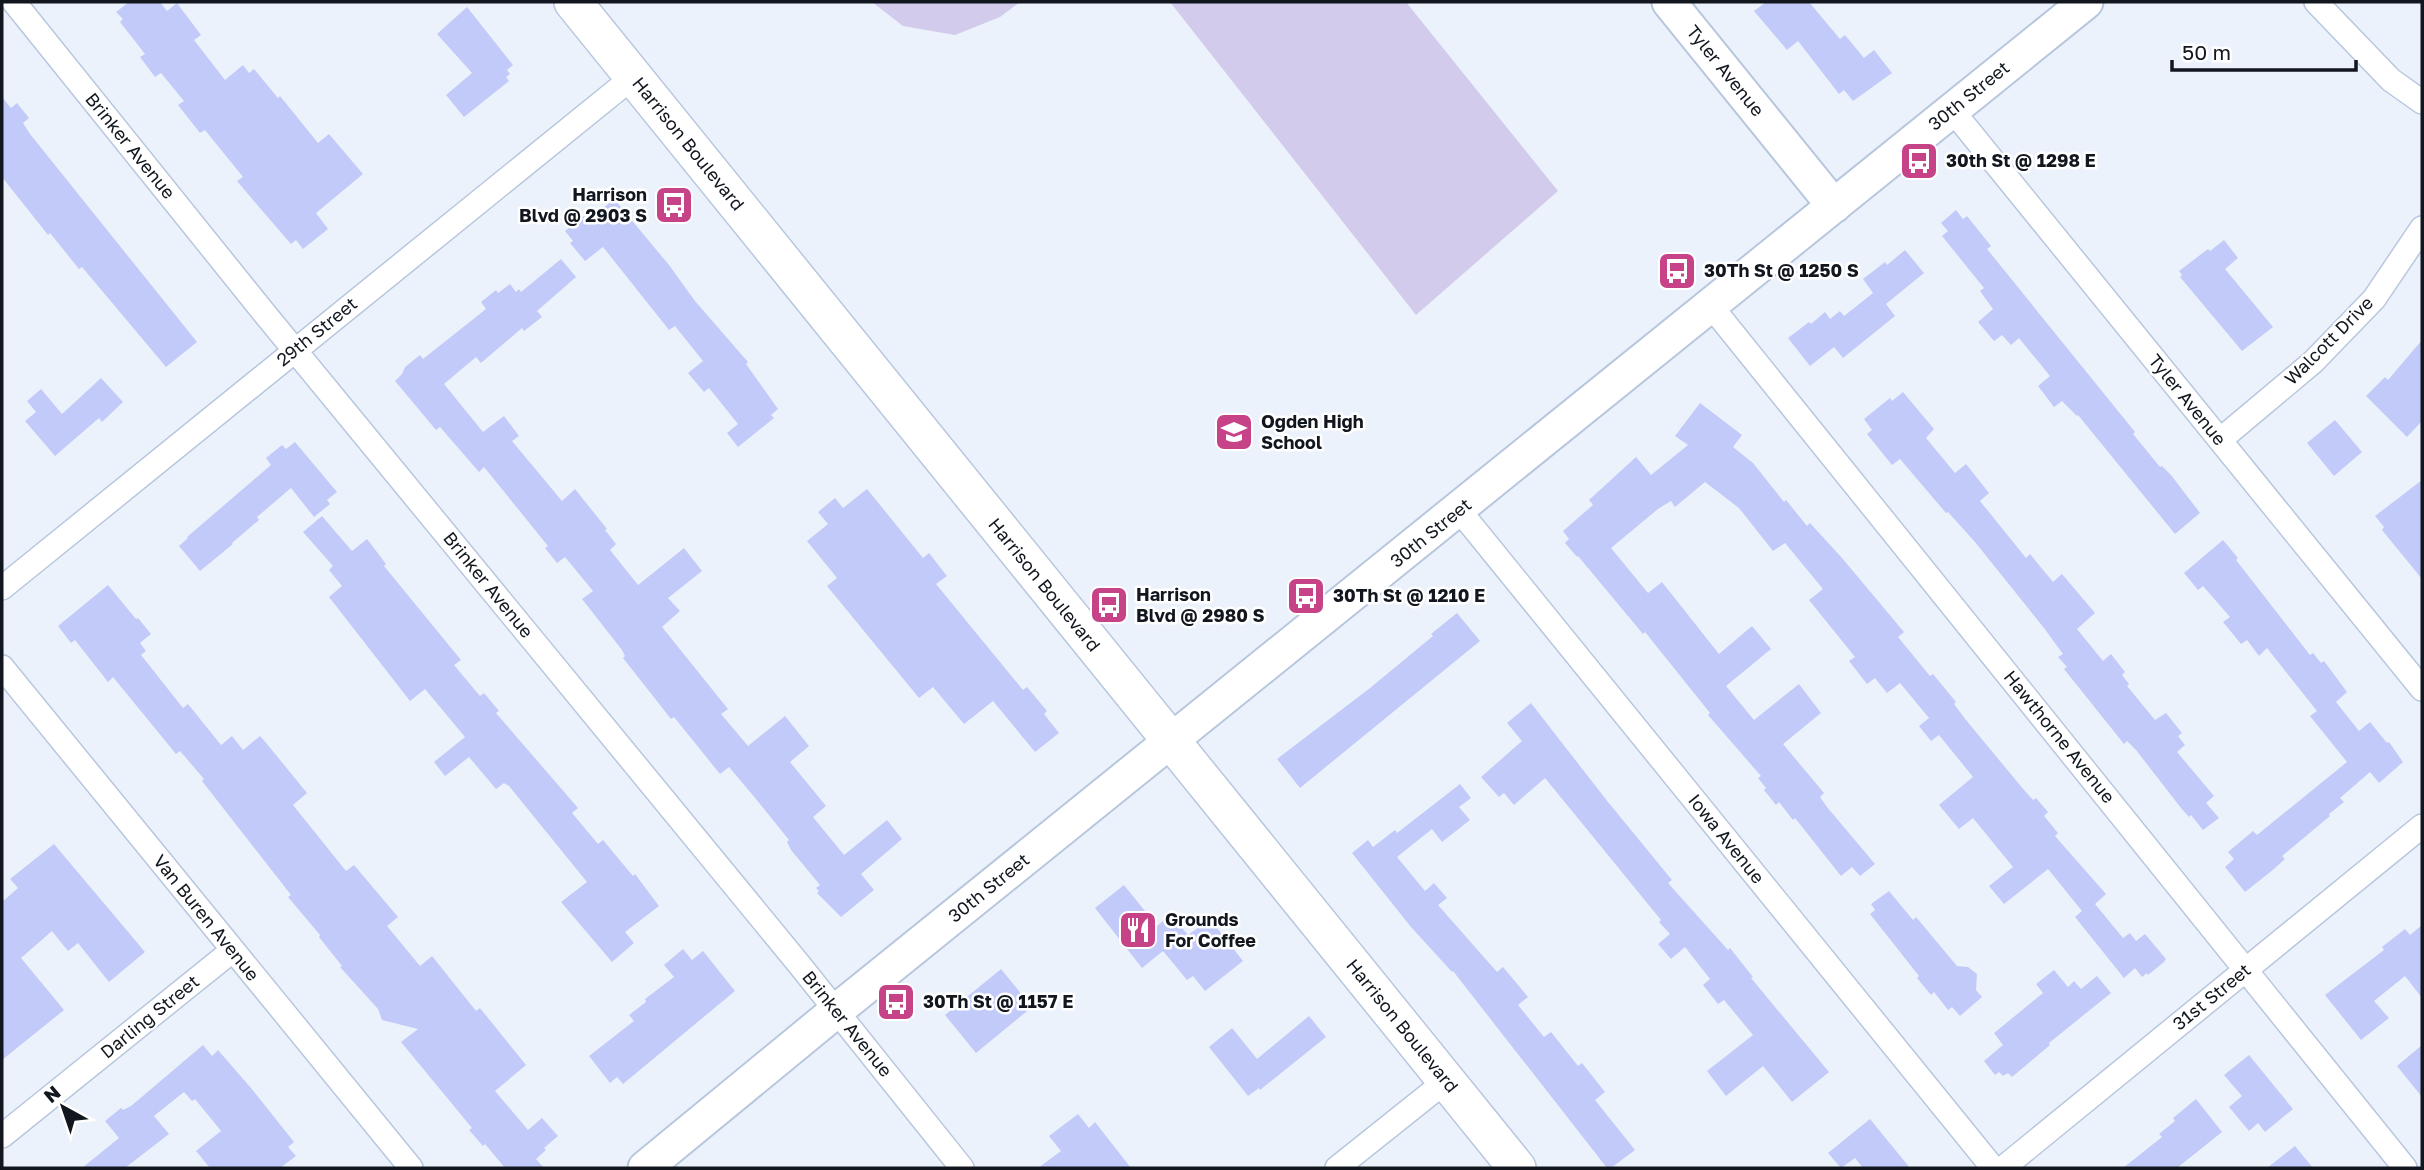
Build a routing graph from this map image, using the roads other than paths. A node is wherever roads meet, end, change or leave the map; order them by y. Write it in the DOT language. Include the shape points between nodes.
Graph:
graph roads {
  1 [pos="14,2"];
  2 [pos="572,2"];
  3 [pos="1669,2"];
  4 [pos="2086,2"];
  5 [pos="2316,2"];
  6 [pos="633,77"];
  7 [pos="2422,102"];
  8 [pos="1952,110"];
  9 [pos="1834,206"];
  10 [pos="2422,228"];
  11 [pos="1711,306"];
  12 [pos="296,350"];
  13 [pos="2220,440"];
  14 [pos="1459,510"];
  15 [pos="2,589"];
  16 [pos="2,667"];
  17 [pos="2422,690"];
  18 [pos="1171,741"];
  19 [pos="2422,826"];
  20 [pos="233,950"];
  21 [pos="2246,970"];
  22 [pos="836,1011"];
  23 [pos="1446,1081"];
  24 [pos="2,1136"];
  25 [pos="411,1168"];
  26 [pos="645,1168"];
  27 [pos="962,1168"];
  28 [pos="1337,1168"];
  29 [pos="1517,1168"];
  30 [pos="1993,1168"];
  31 [pos="2003,1168"];
  32 [pos="2405,1168"];
  1 -- 12 [label="street, Brinker Avenue"];
  2 -- 6 [label="main road, Harrison Boulevard"];
  3 -- 9 [label="street, Tyler Avenue"];
  4 -- 8 [label="street, 30th Street"];
  5 -- 7 [label="street" via="2392,80"];
  6 -- 12 [label="street, 29th Street"];
  6 -- 18 [label="main road, Harrison Boulevard"];
  8 -- 9 [label="street, 30th Street"];
  8 -- 13 [label="street, Tyler Avenue"];
  9 -- 11 [label="street, 30th Street"];
  10 -- 13 [label="street, Walcott Drive" via="2374,299 2313,362"];
  11 -- 14 [label="street, 30th Street"];
  11 -- 21 [label="street, Hawthorne Avenue"];
  12 -- 15 [label="street, 29th Street"];
  12 -- 22 [label="street, Brinker Avenue"];
  13 -- 17 [label="street, Tyler Avenue"];
  14 -- 18 [label="street, 30th Street"];
  14 -- 30 [label="street, Iowa Avenue"];
  16 -- 20 [label="street, Van Buren Avenue"];
  18 -- 22 [label="street, 30th Street"];
  18 -- 23 [label="main road, Harrison Boulevard"];
  19 -- 21 [label="street, 31st Street"];
  20 -- 24 [label="street, Darling Street"];
  20 -- 25 [label="street, Van Buren Avenue"];
  21 -- 31 [label="street, 31st Street"];
  21 -- 32 [label="street, Hawthorne Avenue"];
  22 -- 26 [label="street, 30th Street"];
  22 -- 27 [label="street, Brinker Avenue"];
  23 -- 28 [label="street"];
  23 -- 29 [label="main road, Harrison Boulevard"];
}
